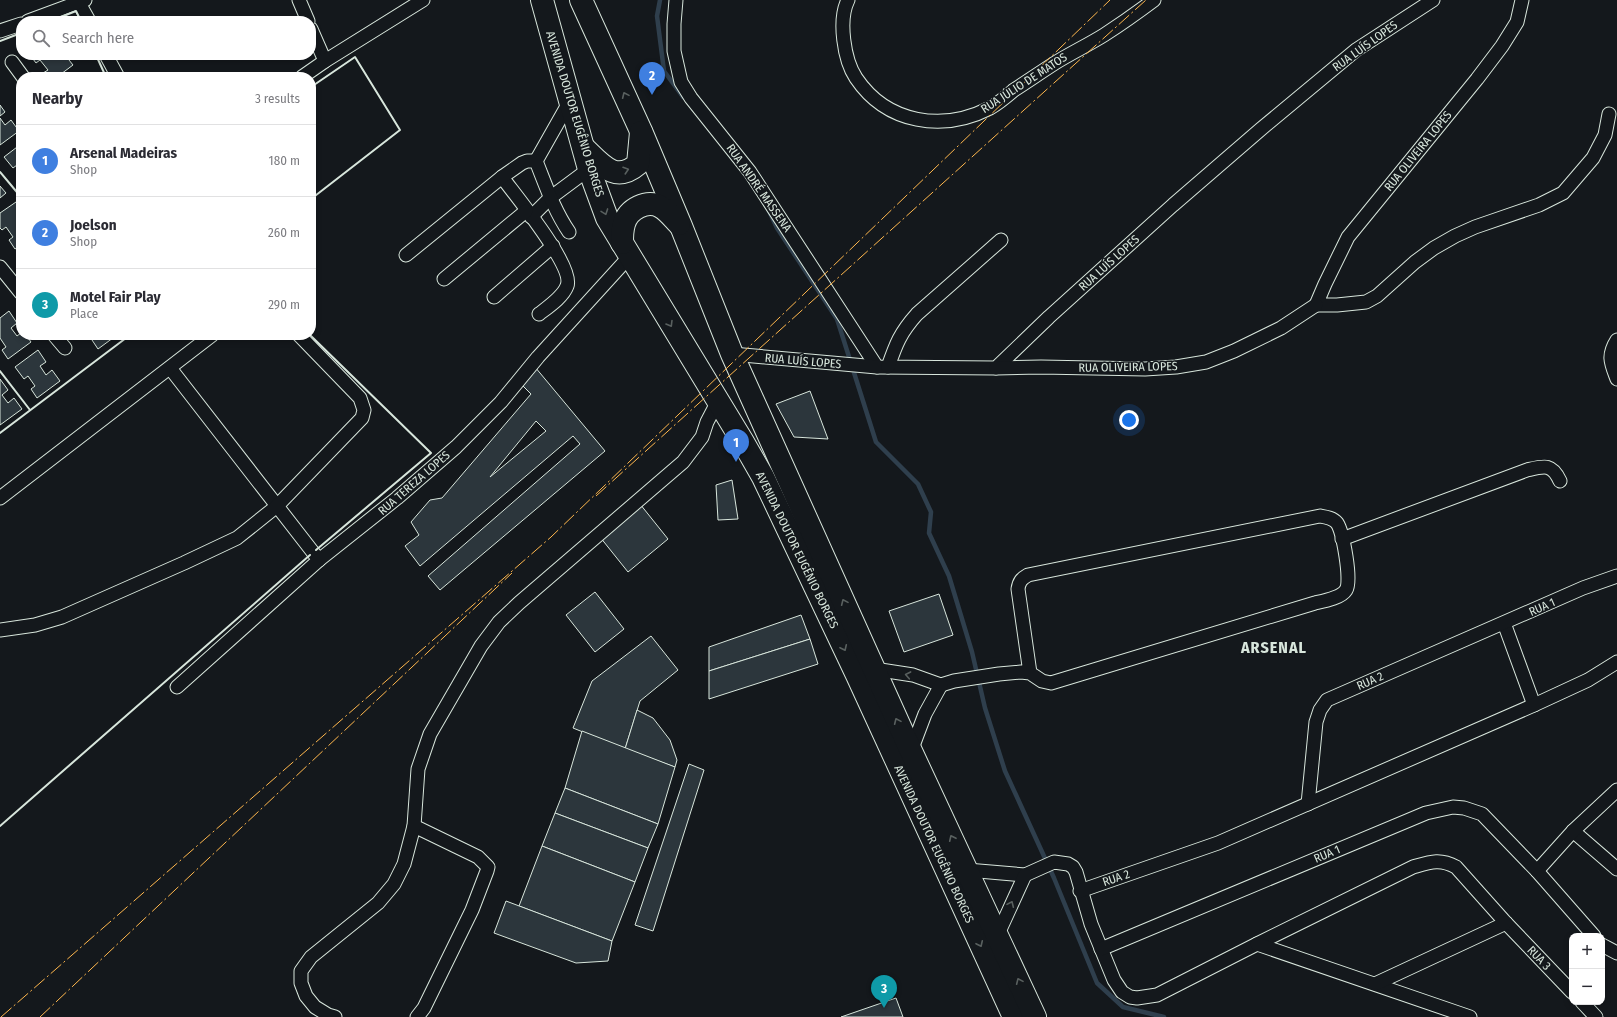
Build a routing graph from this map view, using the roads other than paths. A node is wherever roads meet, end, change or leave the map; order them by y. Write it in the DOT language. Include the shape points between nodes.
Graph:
graph roads {
  1 [pos="299,0"];
  2 [pos="423,0"];
  3 [pos="542,0"];
  4 [pos="581,0"];
  5 [pos="676,0"];
  6 [pos="848,0"];
  7 [pos="1154,0"];
  8 [pos="1433,0"];
  9 [pos="1522,0"];
  10 [pos="82,1"];
  11 [pos="42,16"];
  12 [pos="87,16"];
  13 [pos="306,16"];
  14 [pos="16,26"];
  15 [pos="0,31"];
  16 [pos="316,40"];
  17 [pos="109,60"];
  18 [pos="325,61"];
  19 [pos="12,62"];
  20 [pos="19,72"];
  21 [pos="115,72"];
  22 [pos="309,72"];
  23 [pos="570,101"];
  24 [pos="1609,114"];
  25 [pos="641,131"];
  26 [pos="583,147"];
  27 [pos="536,161"];
  28 [pos="589,169"];
  29 [pos="502,177"];
  30 [pos="550,198"];
  31 [pos="529,214"];
  32 [pos="681,226"];
  33 [pos="569,232"];
  34 [pos="1001,240"];
  35 [pos="553,246"];
  36 [pos="626,250"];
  37 [pos="406,255"];
  38 [pos="0,267"];
  39 [pos="444,279"];
  40 [pos="16,287"];
  41 [pos="494,296"];
  42 [pos="1316,305"];
  43 [pos="539,314"];
  44 [pos="58,340"];
  45 [pos="206,340"];
  46 [pos="305,340"];
  47 [pos="1617,340"];
  48 [pos="65,348"];
  49 [pos="732,354"];
  50 [pos="170,368"];
  51 [pos="882,368"];
  52 [pos="996,368"];
  53 [pos="1617,379"];
  54 [pos="718,401"];
  55 [pos="1560,481"];
  56 [pos="0,498"];
  57 [pos="277,506"];
  58 [pos="1342,539"];
  59 [pos="320,560"];
  60 [pos="1617,576"];
  61 [pos="1504,624"];
  62 [pos="0,630"];
  63 [pos="1617,662"];
  64 [pos="874,669"];
  65 [pos="1030,673"];
  66 [pos="941,685"];
  67 [pos="177,687"];
  68 [pos="1534,705"];
  69 [pos="911,751"];
  70 [pos="1617,790"];
  71 [pos="1308,804"];
  72 [pos="414,826"];
  73 [pos="1573,831"];
  74 [pos="1617,869"];
  75 [pos="967,870"];
  76 [pos="1537,871"];
  77 [pos="1025,875"];
  78 [pos="1080,891"];
  79 [pos="1506,923"];
  80 [pos="1591,933"];
  81 [pos="998,934"];
  82 [pos="1257,944"];
  83 [pos="1605,947"];
  84 [pos="1101,949"];
  85 [pos="1617,953"];
  86 [pos="1375,984"];
  87 [pos="1569,989"];
  88 [pos="1585,1005"];
  89 [pos="335,1017"];
  90 [pos="417,1017"];
  91 [pos="1014,1017"];
  92 [pos="1035,1017"];
  93 [pos="1470,1017"];
  94 [pos="1596,1017"];
  1 -- 13 [label="street"];
  2 -- 18 [label="street"];
  3 -- 23 [label="highway, AVENIDA DOUTOR EUGÊNIO BORGES"];
  25 -- 4 [label="highway, AVENIDA DOUTOR EUGÊNIO BORGES, one-way"];
  5 -- 51 [label="street, RUA ANDRÉ MASSENA" via="674,50 680,82 750,172"];
  6 -- 7 [label="street, RUA JÚLIO DE MATOS" via="843,14 847,55 852,74 862,87 897,114 918,120 942,122 972,116 991,107 1032,77 1104,35"];
  8 -- 52 [label="street, RUA LUÍS LOPES" via="1356,50 1261,129 1061,306"];
  9 -- 42 [label="street, RUA OLIVEIRA LOPES" via="1517,22 1494,57 1348,237"];
  10 -- 11 [label="street"];
  10 -- 12 [label="street"];
  14 -- 15 [label="street"];
  16 -- 18 [label="street"];
  17 -- 21 [label="street"];
  18 -- 22 [label="street"];
  19 -- 20 [label="street"];
  23 -- 26 [label="highway, AVENIDA DOUTOR EUGÊNIO BORGES"];
  23 -- 27 [label="street"];
  24 -- 42 [label="street" via="1605,135 1593,158 1562,193 1539,205 1455,236 1415,262 1377,296 1366,302"];
  26 -- 25 [label="highway, one-way" via="609,170 618,173 630,171 638,164"];
  25 -- 32 [label="highway, AVENIDA DOUTOR EUGÊNIO BORGES"];
  26 -- 28 [label="highway, AVENIDA DOUTOR EUGÊNIO BORGES"];
  27 -- 29 [label="street" via="522,163"];
  27 -- 30 [label="street"];
  28 -- 30 [label="street"];
  28 -- 36 [label="highway, AVENIDA DOUTOR EUGÊNIO BORGES, one-way" via="607,218"];
  29 -- 31 [label="street"];
  29 -- 37 [label="street"];
  30 -- 31 [label="street"];
  30 -- 33 [label="street"];
  31 -- 35 [label="street"];
  31 -- 39 [label="street"];
  32 -- 36 [label="highway" via="656,205 647,204 636,208 624,223"];
  32 -- 49 [label="highway, AVENIDA DOUTOR EUGÊNIO BORGES"];
  34 -- 51 [label="street" via="917,314 904,328"];
  35 -- 41 [label="street"];
  35 -- 43 [label="street" via="567,273 567,286 562,294"];
  36 -- 54 [label="highway, AVENIDA DOUTOR EUGÊNIO BORGES, one-way"];
  36 -- 59 [label="street, RUA TEREZA LOPES" via="501,402 456,447"];
  38 -- 40 [label="street"];
  42 -- 52 [label="street, RUA OLIVEIRA LOPES" via="1281,328 1234,351 1206,362 1176,368"];
  44 -- 48 [label="street"];
  45 -- 50 [label="street"];
  46 -- 57 [label="street" via="360,398 364,410 362,418"];
  47 -- 53 [label="street" via="1610,363"];
  49 -- 51 [label="street, RUA LUÍS LOPES"];
  64 -- 49 [label="highway, AVENIDA DOUTOR EUGÊNIO BORGES, one-way"];
  50 -- 56 [label="street"];
  50 -- 57 [label="street"];
  51 -- 52 [label="street, RUA LUÍS LOPES"];
  54 -- 72 [label="street" via="702,437 683,462 519,603 499,622 481,646 430,734 418,770"];
  54 -- 91 [label="highway, AVENIDA DOUTOR EUGÊNIO BORGES, one-way" via="753,460 783,519"];
  55 -- 58 [label="street" via="1552,469 1546,467 1527,470"];
  57 -- 59 [label="street"];
  57 -- 62 [label="street" via="237,538 184,564 62,617 35,625"];
  58 -- 65 [label="street" via="1348,585 1342,594 1052,683 1042,681"];
  58 -- 65 [label="street" via="1338,524 1328,517 1320,516 1028,575 1022,578 1018,589"];
  59 -- 67 [label="street, RUA TEREZA LOPES"];
  60 -- 61 [label="street, RUA 1" via="1583,588"];
  61 -- 68 [label="street"];
  61 -- 71 [label="street, RUA 2" via="1327,700 1316,722"];
  63 -- 68 [label="street" via="1588,680"];
  66 -- 64 [label="street, one-way" via="913,675"];
  69 -- 64 [label="highway, AVENIDA DOUTOR EUGÊNIO BORGES, one-way"];
  65 -- 66 [label="street" via="984,676"];
  66 -- 69 [label="street" via="925,714"];
  68 -- 71 [label="street"];
  75 -- 69 [label="highway, AVENIDA DOUTOR EUGÊNIO BORGES, one-way"];
  70 -- 73 [label="street"];
  71 -- 78 [label="street, RUA 2" via="1218,843"];
  72 -- 89 [label="street" via="404,864 394,884 378,903 311,957 301,971 301,983 306,996 315,1007 328,1016"];
  72 -- 90 [label="street" via="478,858 488,867 472,910 424,1008"];
  73 -- 74 [label="street"];
  73 -- 76 [label="street"];
  75 -- 77 [label="street"];
  75 -- 81 [label="highway, AVENIDA DOUTOR EUGÊNIO BORGES"];
  76 -- 80 [label="street"];
  76 -- 84 [label="street, RUA 1" via="1482,814 1453,806 1426,813"];
  77 -- 78 [label="street" via="1054,862 1068,864 1076,872"];
  81 -- 77 [label="street, one-way"];
  78 -- 84 [label="street"];
  79 -- 82 [label="street" via="1456,867 1447,862 1436,862 1413,868"];
  79 -- 86 [label="street"];
  79 -- 87 [label="street, RUA 3"];
  92 -- 81 [label="highway, AVENIDA DOUTOR EUGÊNIO BORGES, one-way"];
  82 -- 84 [label="street" via="1157,995 1137,998 1122,992"];
  82 -- 86 [label="street"];
  83 -- 85 [label="street"];
  86 -- 93 [label="street"];
  88 -- 94 [label="street"];
}
